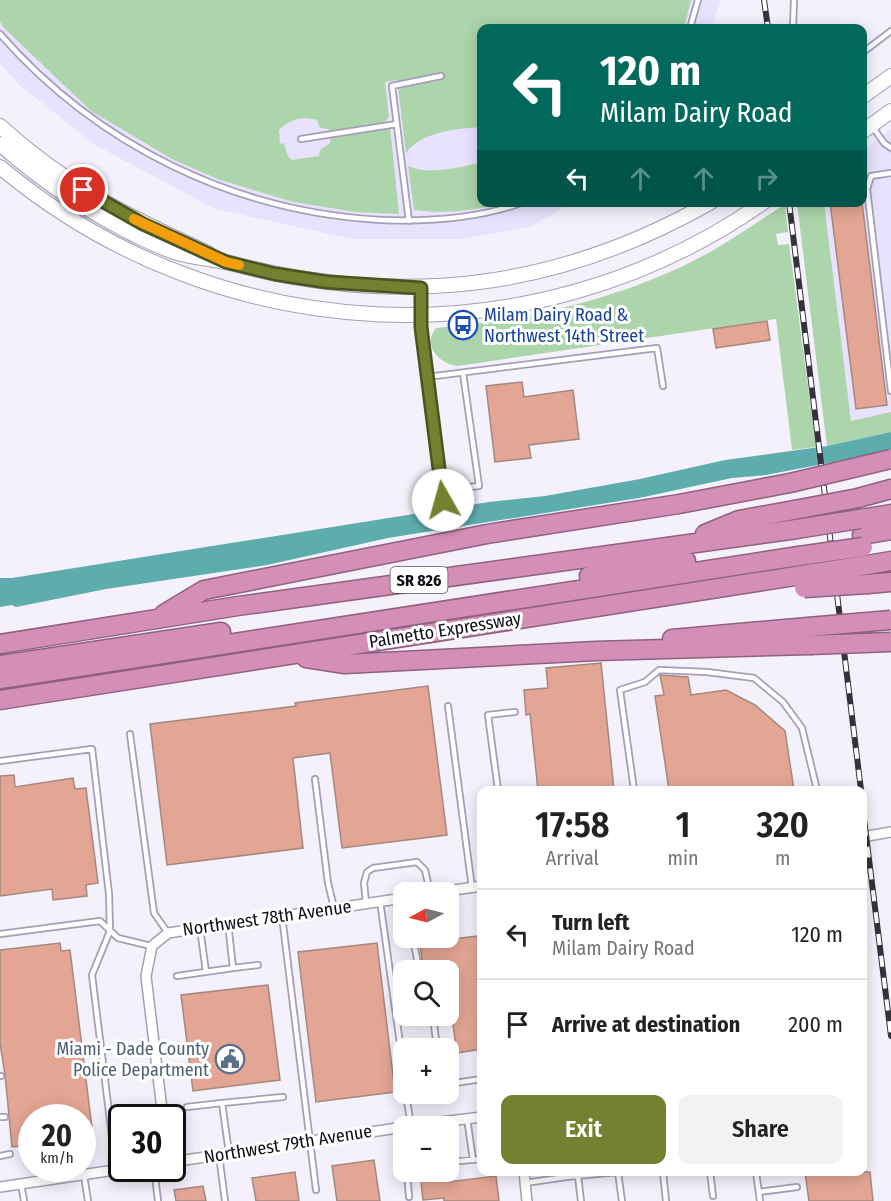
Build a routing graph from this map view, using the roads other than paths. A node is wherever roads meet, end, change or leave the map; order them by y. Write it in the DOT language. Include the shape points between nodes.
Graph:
graph roads {
  1 [pos="698,0"];
  2 [pos="794,0"];
  3 [pos="691,24"];
  4 [pos="793,24"];
  5 [pos="891,31"];
  6 [pos="0,34"];
  7 [pos="867,49"];
  8 [pos="441,76"];
  9 [pos="891,76"];
  10 [pos="867,93"];
  11 [pos="891,111"];
  12 [pos="397,124"];
  13 [pos="0,126"];
  14 [pos="867,126"];
  15 [pos="867,128"];
  16 [pos="301,139"];
  17 [pos="0,144"];
  18 [pos="891,148"];
  19 [pos="0,167"];
  20 [pos="891,172"];
  21 [pos="504,207"];
  22 [pos="702,207"];
  23 [pos="756,207"];
  24 [pos="409,220"];
  25 [pos="226,262"];
  26 [pos="421,288"];
  27 [pos="421,316"];
  28 [pos="463,373"];
  29 [pos="427,377"];
  30 [pos="663,386"];
  31 [pos="891,391"];
  32 [pos="891,459"];
  33 [pos="891,489"];
  34 [pos="442,495"];
  35 [pos="891,514"];
  36 [pos="891,530"];
  37 [pos="863,541"];
  38 [pos="684,543"];
  39 [pos="798,543"];
  40 [pos="891,543"];
  41 [pos="891,561"];
  42 [pos="803,582"];
  43 [pos="891,582"];
  44 [pos="155,620"];
  45 [pos="891,620"];
  46 [pos="809,636"];
  47 [pos="891,642"];
  48 [pos="0,644"];
  49 [pos="286,656"];
  50 [pos="0,665"];
  51 [pos="0,679"];
  52 [pos="0,700"];
  53 [pos="448,706"];
  54 [pos="515,712"];
  55 [pos="130,735"];
  56 [pos="0,761"];
  57 [pos="315,780"];
  58 [pos="497,786"];
  59 [pos="633,786"];
  60 [pos="816,786"];
  61 [pos="891,832"];
  62 [pos="867,836"];
  63 [pos="427,882"];
  64 [pos="477,887"];
  65 [pos="459,889"];
  66 [pos="393,899"];
  67 [pos="380,901"];
  68 [pos="366,903"];
  69 [pos="334,908"];
  70 [pos="281,915"];
  71 [pos="228,923"];
  72 [pos="201,928"];
  73 [pos="110,931"];
  74 [pos="168,933"];
  75 [pos="0,934"];
  76 [pos="152,946"];
  77 [pos="258,965"];
  78 [pos="233,968"];
  79 [pos="206,972"];
  80 [pos="177,976"];
  81 [pos="399,1038"];
  82 [pos="477,1080"];
  83 [pos="459,1082"];
  84 [pos="283,1097"];
  85 [pos="222,1103"];
  86 [pos="161,1104"];
  87 [pos="108,1105"];
  88 [pos="187,1107"];
  89 [pos="477,1117"];
  90 [pos="467,1118"];
  91 [pos="459,1120"];
  92 [pos="393,1129"];
  93 [pos="310,1141"];
  94 [pos="229,1153"];
  95 [pos="10,1154"];
  96 [pos="0,1155"];
  97 [pos="219,1155"];
  98 [pos="186,1160"];
  99 [pos="473,1160"];
  100 [pos="477,1160"];
  101 [pos="459,1161"];
  102 [pos="524,1176"];
  103 [pos="556,1176"];
  104 [pos="578,1176"];
  105 [pos="619,1176"];
  106 [pos="663,1176"];
  107 [pos="710,1176"];
  108 [pos="757,1176"];
  109 [pos="35,1182"];
  110 [pos="85,1182"];
  111 [pos="156,1182"];
  112 [pos="408,1182"];
  113 [pos="525,1183"];
  114 [pos="21,1184"];
  115 [pos="0,1187"];
  116 [pos="797,1187"];
  117 [pos="316,1190"];
  118 [pos="759,1192"];
  119 [pos="713,1196"];
  120 [pos="409,1197"];
  121 [pos="24,1201"];
  122 [pos="88,1201"];
  123 [pos="158,1201"];
  124 [pos="225,1201"];
  125 [pos="527,1201"];
  126 [pos="581,1201"];
  127 [pos="622,1201"];
  128 [pos="666,1201"];
  129 [pos="760,1201"];
  1 -- 3 [label="lane"];
  2 -- 4 [label="lane"];
  5 -- 7 [label="lane"];
  6 -- 24 [label="lane" via="82,112 138,149 195,177 250,198 306,211 359,219"];
  8 -- 12 [label="lane" via="392,86"];
  9 -- 10 [label="main road"];
  11 -- 14 [label="main road"];
  12 -- 16 [label="lane"];
  12 -- 24 [label="lane"];
  13 -- 25 [label="main road" via="98,200"];
  15 -- 18 [label="lane"];
  17 -- 25 [label="main road" via="47,182 117,226 180,254"];
  19 -- 27 [label="main road" via="101,237 202,282 317,310"];
  20 -- 31 [label="lane" via="871,176 867,189"];
  21 -- 24 [label="lane" via="469,216"];
  22 -- 26 [label="main road" via="639,240 569,264 518,277"];
  23 -- 27 [label="main road" via="698,243 608,282 523,304"];
  25 -- 26 [label="main road" via="318,281"];
  26 -- 27 [label="street"];
  27 -- 29 [label="street"];
  28 -- 29 [label="lane"];
  28 -- 30 [label="lane" via="657,348"];
  28 -- 34 [label="lane" via="479,486"];
  29 -- 34 [label="street"];
  32 -- 44 [label="highway, bridge" via="790,483 487,534 204,590"];
  33 -- 38 [label="highway, bridge" via="739,520"];
  35 -- 37 [label="highway, SR 826"];
  36 -- 37 [label="highway"];
  37 -- 39 [label="highway, SR 826, bridge"];
  37 -- 39 [label="highway, bridge"];
  37 -- 40 [label="highway"];
  37 -- 41 [label="highway, SR 826"];
  37 -- 42 [label="highway, SR 826, bridge"];
  38 -- 39 [label="highway, SR 826"];
  38 -- 44 [label="highway, SR 826"];
  39 -- 50 [label="highway"];
  39 -- 51 [label="highway"];
  42 -- 43 [label="highway, bridge"];
  42 -- 49 [label="highway, Palmetto Expressway" via="773,579"];
  44 -- 48 [label="highway, SR 826"];
  45 -- 46 [label="highway, bridge"];
  46 -- 47 [label="highway, bridge"];
  46 -- 49 [label="highway" via="682,638 596,651 345,664"];
  49 -- 52 [label="highway, Palmetto Expressway"];
  53 -- 64 [label="lane"];
  54 -- 58 [label="lane" via="488,715"];
  55 -- 74 [label="lane" via="154,913"];
  56 -- 73 [label="lane" via="92,748"];
  57 -- 69 [label="lane"];
  59 -- 60 [label="lane" via="620,690 645,682 659,670 754,678 783,702 802,728"];
  61 -- 62 [label="street"];
  63 -- 68 [label="lane" via="422,865 417,862 373,868 367,872 364,883"];
  64 -- 65 [label="street"];
  66 -- 67 [label="street, Northwest 78th Avenue"];
  67 -- 68 [label="street, Northwest 78th Avenue"];
  67 -- 81 [label="lane"];
  68 -- 69 [label="street, Northwest 78th Avenue"];
  69 -- 70 [label="street, Northwest 78th Avenue"];
  70 -- 71 [label="street, Northwest 78th Avenue"];
  70 -- 93 [label="lane"];
  71 -- 72 [label="street, Northwest 78th Avenue"];
  71 -- 78 [label="lane"];
  72 -- 74 [label="street, Northwest 78th Avenue"];
  72 -- 79 [label="lane"];
  73 -- 75 [label="lane" via="100,921"];
  73 -- 76 [label="lane" via="118,938"];
  73 -- 87 [label="lane" via="92,975"];
  74 -- 76 [label="street, Northwest 78th Avenue"];
  76 -- 86 [label="street" via="146,976"];
  77 -- 78 [label="lane"];
  78 -- 79 [label="lane"];
  79 -- 80 [label="lane"];
  82 -- 83 [label="lane"];
  84 -- 85 [label="lane"];
  85 -- 88 [label="lane"];
  85 -- 94 [label="lane"];
  89 -- 90 [label="street, Northwest 79th Avenue"];
  90 -- 91 [label="street, Northwest 79th Avenue"];
  90 -- 99 [label="lane"];
  92 -- 93 [label="street, Northwest 79th Avenue"];
  93 -- 94 [label="street, Northwest 79th Avenue"];
  93 -- 117 [label="lane"];
  94 -- 97 [label="street, Northwest 79th Avenue"];
  95 -- 96 [label="lane"];
  97 -- 98 [label="street, Northwest 79th Avenue"];
  97 -- 124 [label="lane"];
  99 -- 100 [label="lane"];
  99 -- 101 [label="lane"];
  102 -- 113 [label="street"];
  103 -- 113 [label="lane"];
  104 -- 126 [label="lane"];
  105 -- 127 [label="lane"];
  106 -- 128 [label="lane"];
  107 -- 119 [label="lane"];
  108 -- 118 [label="lane"];
  109 -- 114 [label="street"];
  110 -- 122 [label="lane"];
  111 -- 123 [label="lane"];
  112 -- 120 [label="lane"];
  113 -- 125 [label="street"];
  114 -- 115 [label="street"];
  114 -- 121 [label="lane"];
  116 -- 118 [label="lane"];
  118 -- 129 [label="lane"];
}
